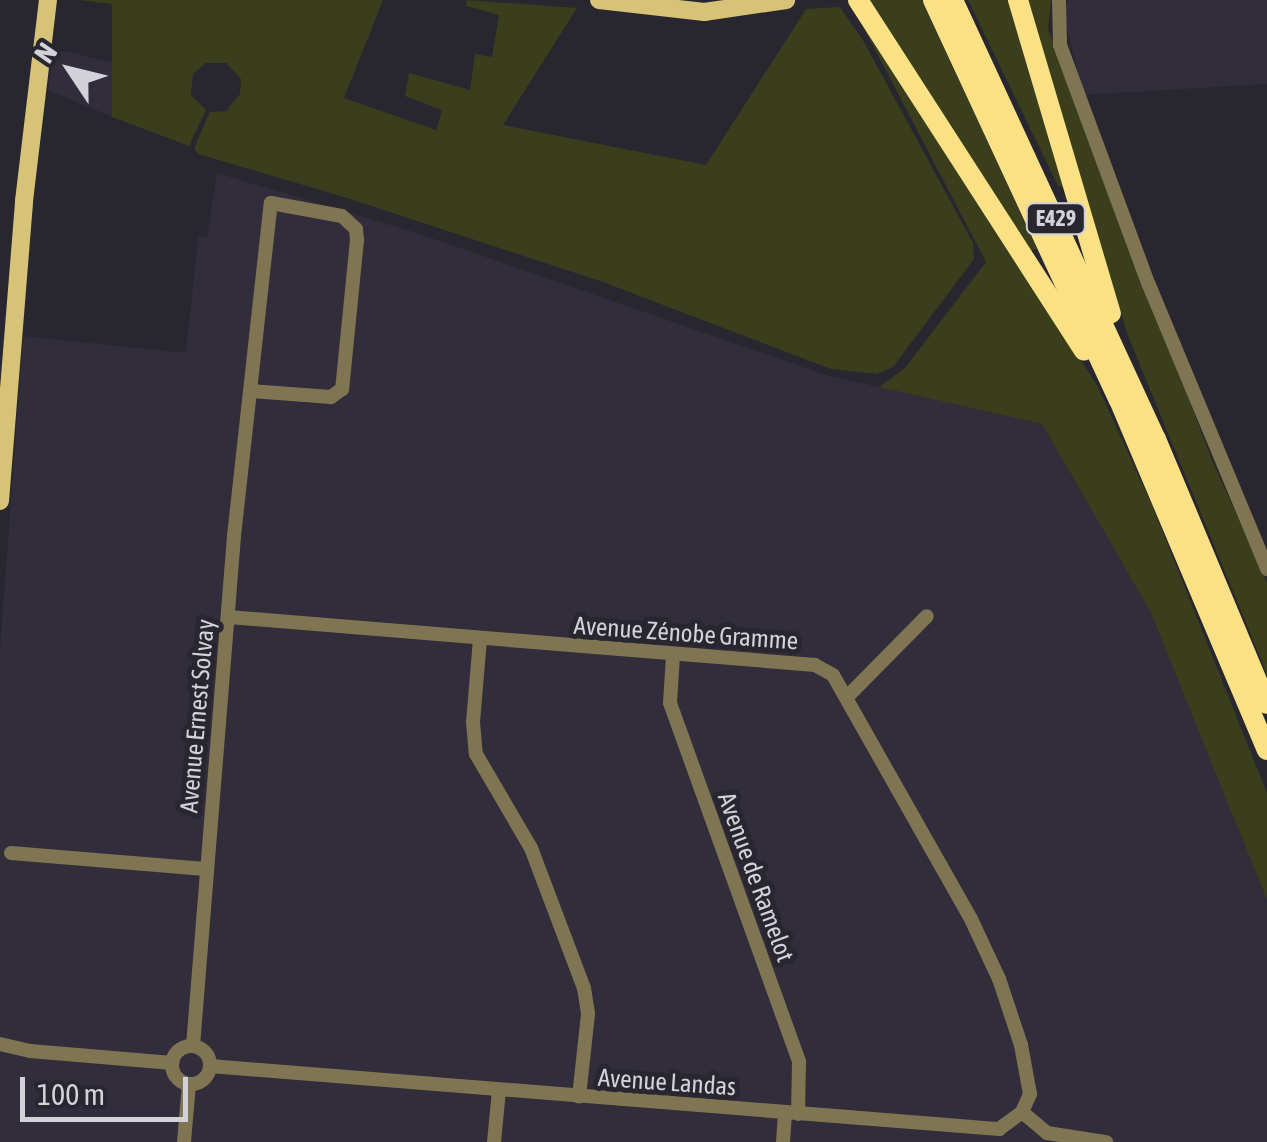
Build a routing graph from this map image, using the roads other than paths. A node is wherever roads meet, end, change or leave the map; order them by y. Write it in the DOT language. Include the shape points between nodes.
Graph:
graph roads {
  1 [pos="48,0"];
  2 [pos="599,0"];
  3 [pos="786,0"];
  4 [pos="858,0"];
  5 [pos="934,0"];
  6 [pos="954,0"];
  7 [pos="1018,0"];
  8 [pos="1059,0"];
  9 [pos="252,391"];
  10 [pos="1156,438"];
  11 [pos="1146,461"];
  12 [pos="0,502"];
  13 [pos="1267,569"];
  14 [pos="926,616"];
  15 [pos="229,618"];
  16 [pos="480,639"];
  17 [pos="673,656"];
  18 [pos="848,696"];
  19 [pos="1267,704"];
  20 [pos="1267,750"];
  21 [pos="11,853"];
  22 [pos="206,868"];
  23 [pos="0,1044"];
  24 [pos="193,1046"];
  25 [pos="30,1051"];
  26 [pos="0,1054"];
  27 [pos="172,1063"];
  28 [pos="210,1066"];
  29 [pos="189,1084"];
  30 [pos="498,1090"];
  31 [pos="580,1098"];
  32 [pos="1022,1112"];
  33 [pos="792,1114"];
  34 [pos="184,1142"];
  35 [pos="494,1142"];
  36 [pos="783,1142"];
  37 [pos="1106,1142"];
  1 -- 12 [label="main road"];
  2 -- 3 [label="main road" via="704,12"];
  4 -- 11 [label="highway" via="1046,288 1096,370 1124,433"];
  5 -- 11 [label="highway, E429"];
  6 -- 10 [label="highway, E429"];
  7 -- 10 [label="highway" via="1092,255"];
  8 -- 13 [label="street" via="1066,63"];
  9 -- 9 [label="street, Avenue Ernest Solvay" via="331,397 342,389 358,240 342,216 271,203"];
  9 -- 15 [label="street, Avenue Ernest Solvay"];
  10 -- 19 [label="highway, E429"];
  11 -- 20 [label="highway, E429"];
  14 -- 18 [label="street"];
  15 -- 16 [label="street, Avenue Zénobe Gramme"];
  15 -- 22 [label="street, Avenue Ernest Solvay"];
  16 -- 17 [label="street, Avenue Zénobe Gramme"];
  16 -- 31 [label="street" via="476,754 531,848 584,988"];
  17 -- 18 [label="street, Avenue Zénobe Gramme" via="815,665 833,675"];
  17 -- 33 [label="street, Avenue de Ramelot" via="670,703 799,1062"];
  18 -- 32 [label="street, Avenue Zénobe Gramme" via="999,980 1030,1079"];
  21 -- 22 [label="street"];
  22 -- 24 [label="street, Avenue Ernest Solvay"];
  23 -- 25 [label="street"];
  24 -- 27 [label="street" via="178,1050"];
  24 -- 28 [label="street"];
  25 -- 26 [label="street"];
  25 -- 27 [label="street"];
  27 -- 29 [label="street"];
  28 -- 29 [label="street"];
  28 -- 30 [label="street, Avenue Landas"];
  29 -- 34 [label="street"];
  30 -- 31 [label="street, Avenue Landas"];
  30 -- 35 [label="street"];
  31 -- 33 [label="street, Avenue Landas"];
  32 -- 33 [label="street, Avenue Landas" via="999,1129"];
  32 -- 37 [label="street" via="1047,1133"];
  33 -- 36 [label="street, Avenue de Ramelot"];
}
